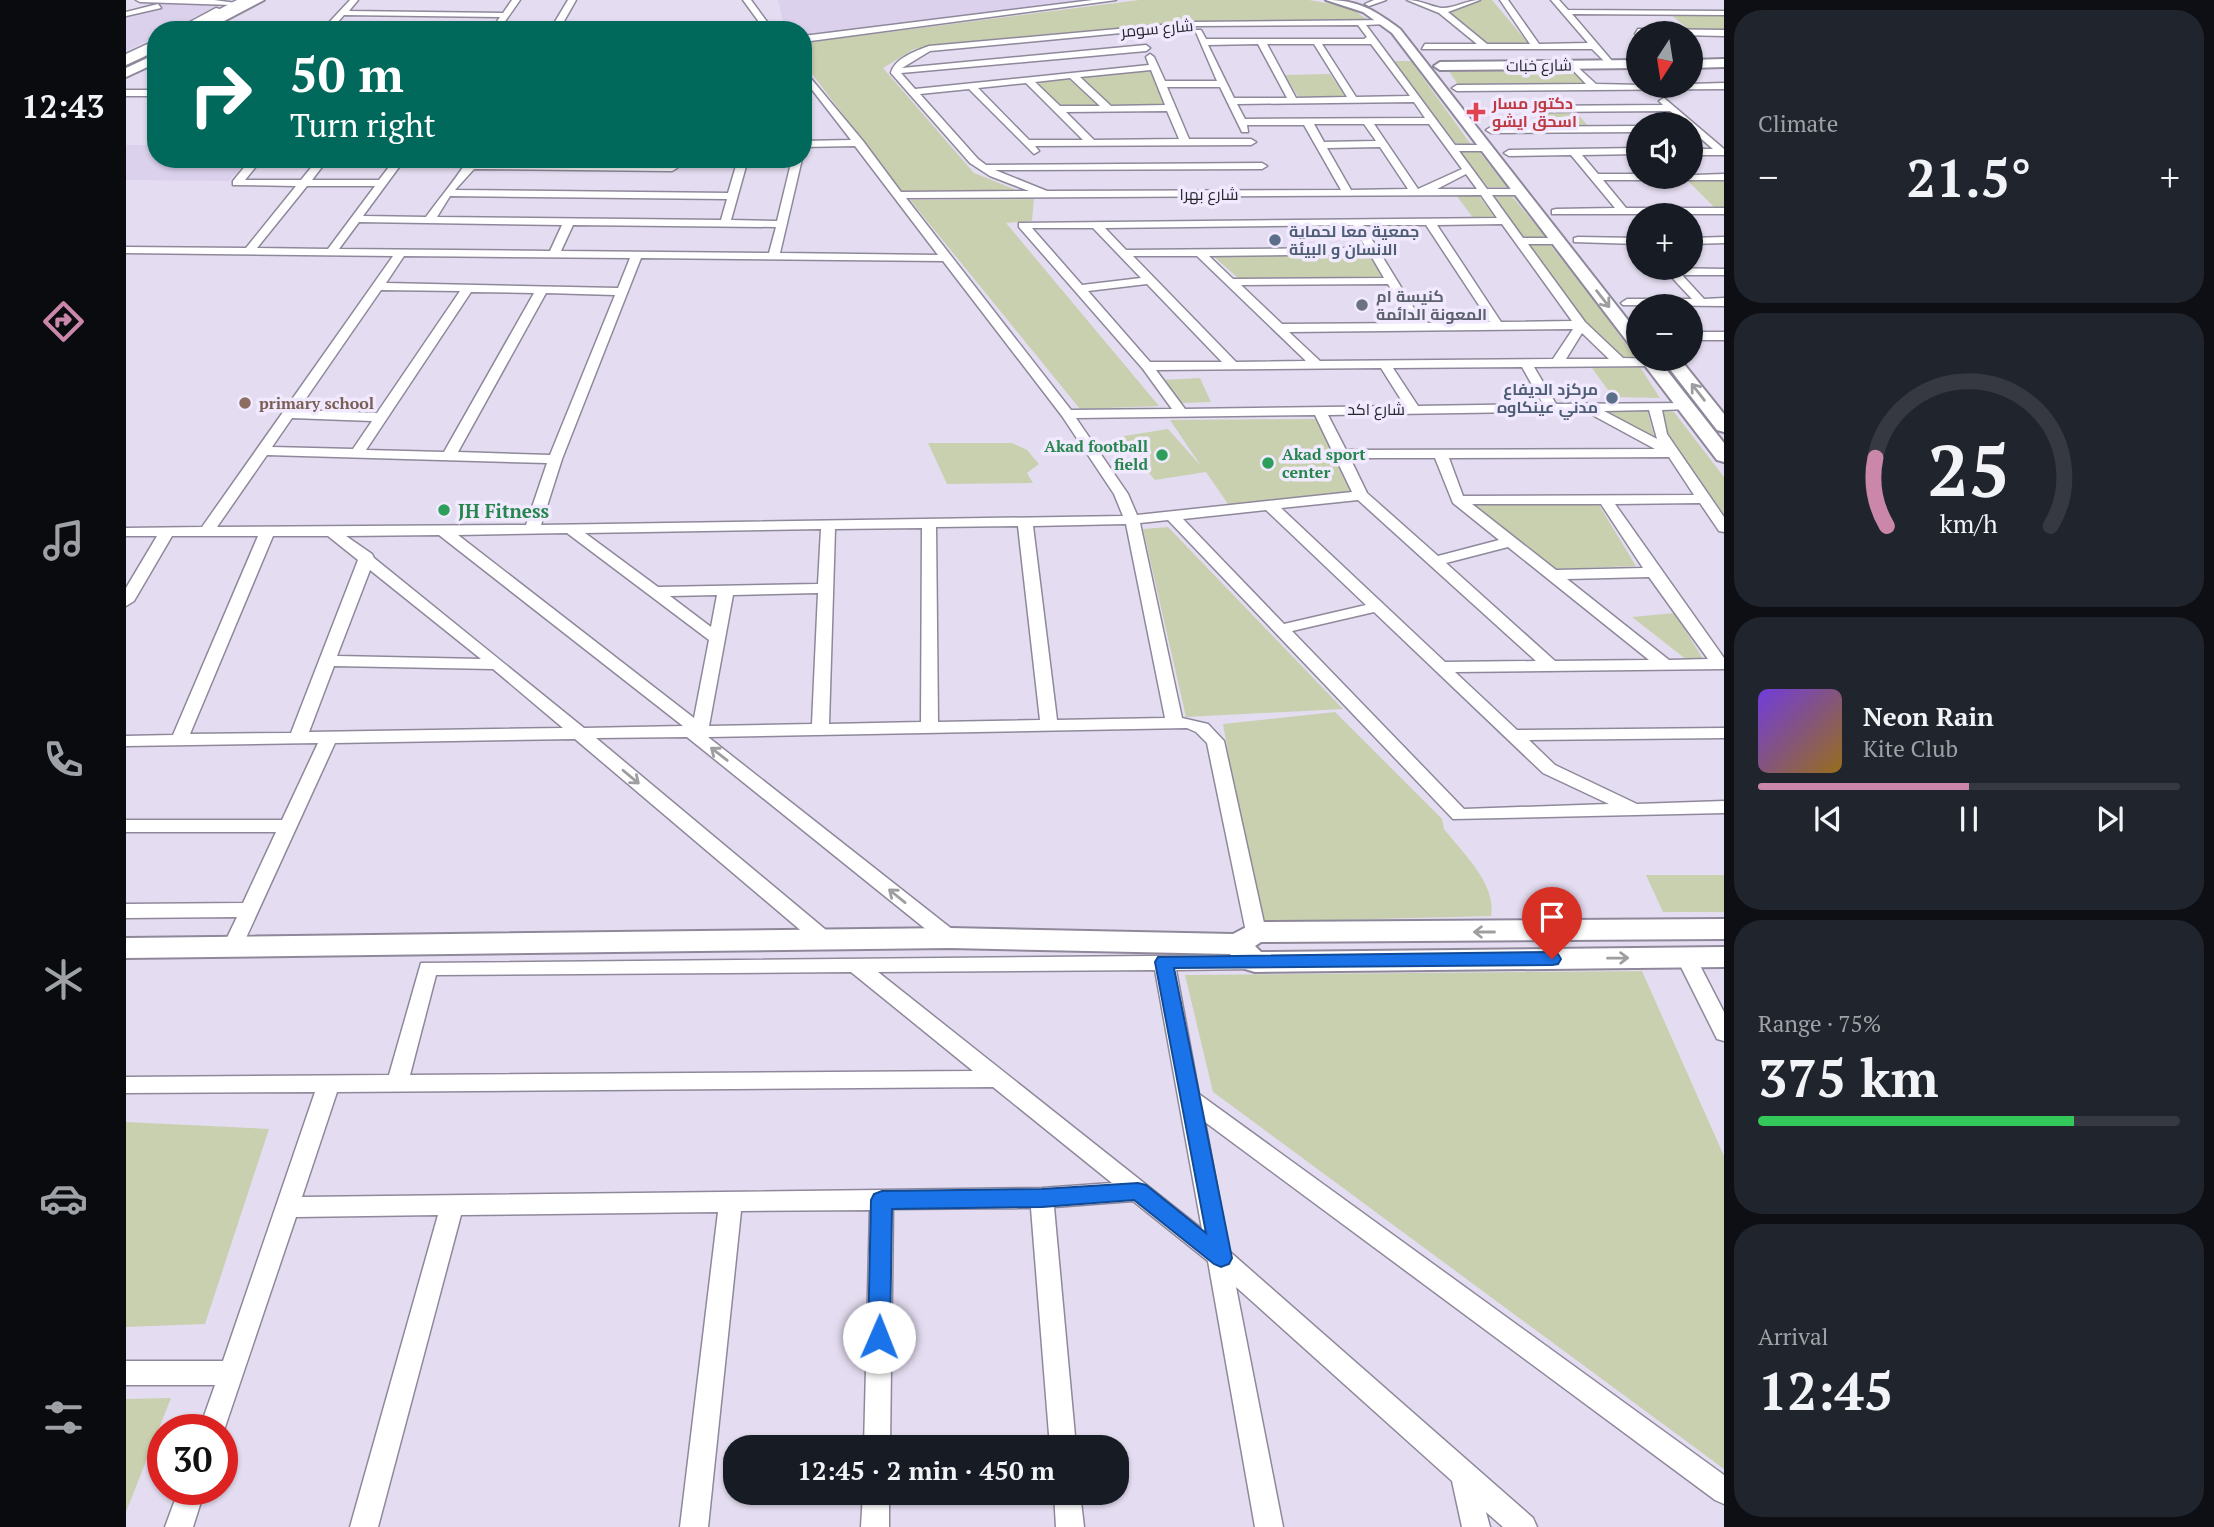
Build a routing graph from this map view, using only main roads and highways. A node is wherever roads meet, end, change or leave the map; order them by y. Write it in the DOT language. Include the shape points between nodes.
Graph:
graph roads {
  1 [pos="248,0"];
  2 [pos="258,0"];
  3 [pos="272,0"];
  4 [pos="1332,0"];
  5 [pos="1353,0"];
  6 [pos="1376,2"];
  7 [pos="205,21"];
  8 [pos="215,21"];
  9 [pos="230,21"];
  10 [pos="147,52"];
  11 [pos="1422,52"];
  12 [pos="147,55"];
  13 [pos="126,62"];
  14 [pos="1724,63"];
  15 [pos="1626,64"];
  16 [pos="1703,64"];
  17 [pos="1440,66"];
  18 [pos="126,73"];
  19 [pos="1455,105"];
  20 [pos="1471,105"];
  21 [pos="1524,172"];
  22 [pos="1552,207"];
  23 [pos="1582,246"];
  24 [pos="1604,272"];
  25 [pos="1583,273"];
  26 [pos="1623,298"];
  27 [pos="1626,302"];
  28 [pos="1626,329"];
  29 [pos="1658,371"];
  30 [pos="1680,371"];
  31 [pos="1724,426"];
  32 [pos="1724,456"];
  33 [pos="1724,929"];
  34 [pos="1250,946"];
  35 [pos="126,947"];
  36 [pos="1724,957"];
  1 -- 7 [label="highway"];
  2 -- 8 [label="main road"];
  3 -- 9 [label="main road"];
  4 -- 11 [label="main road" via="1356,5"];
  5 -- 6 [label="main road"];
  6 -- 11 [label="main road" via="1401,23"];
  10 -- 13 [label="highway"];
  11 -- 17 [label="main road"];
  11 -- 19 [label="main road"];
  12 -- 18 [label="main road"];
  14 -- 16 [label="main road"];
  15 -- 17 [label="main road, شارع خبات"];
  17 -- 20 [label="main road"];
  19 -- 20 [label="main road"];
  19 -- 25 [label="main road"];
  20 -- 21 [label="main road"];
  22 -- 23 [label="main road"];
  24 -- 25 [label="main road"];
  25 -- 28 [label="main road, one-way"];
  26 -- 27 [label="main road"];
  29 -- 32 [label="main road"];
  31 -- 30 [label="main road, one-way"];
  33 -- 34 [label="main road, one-way"];
  34 -- 35 [label="main road" via="950,938"];
  34 -- 36 [label="main road, one-way"];
}
